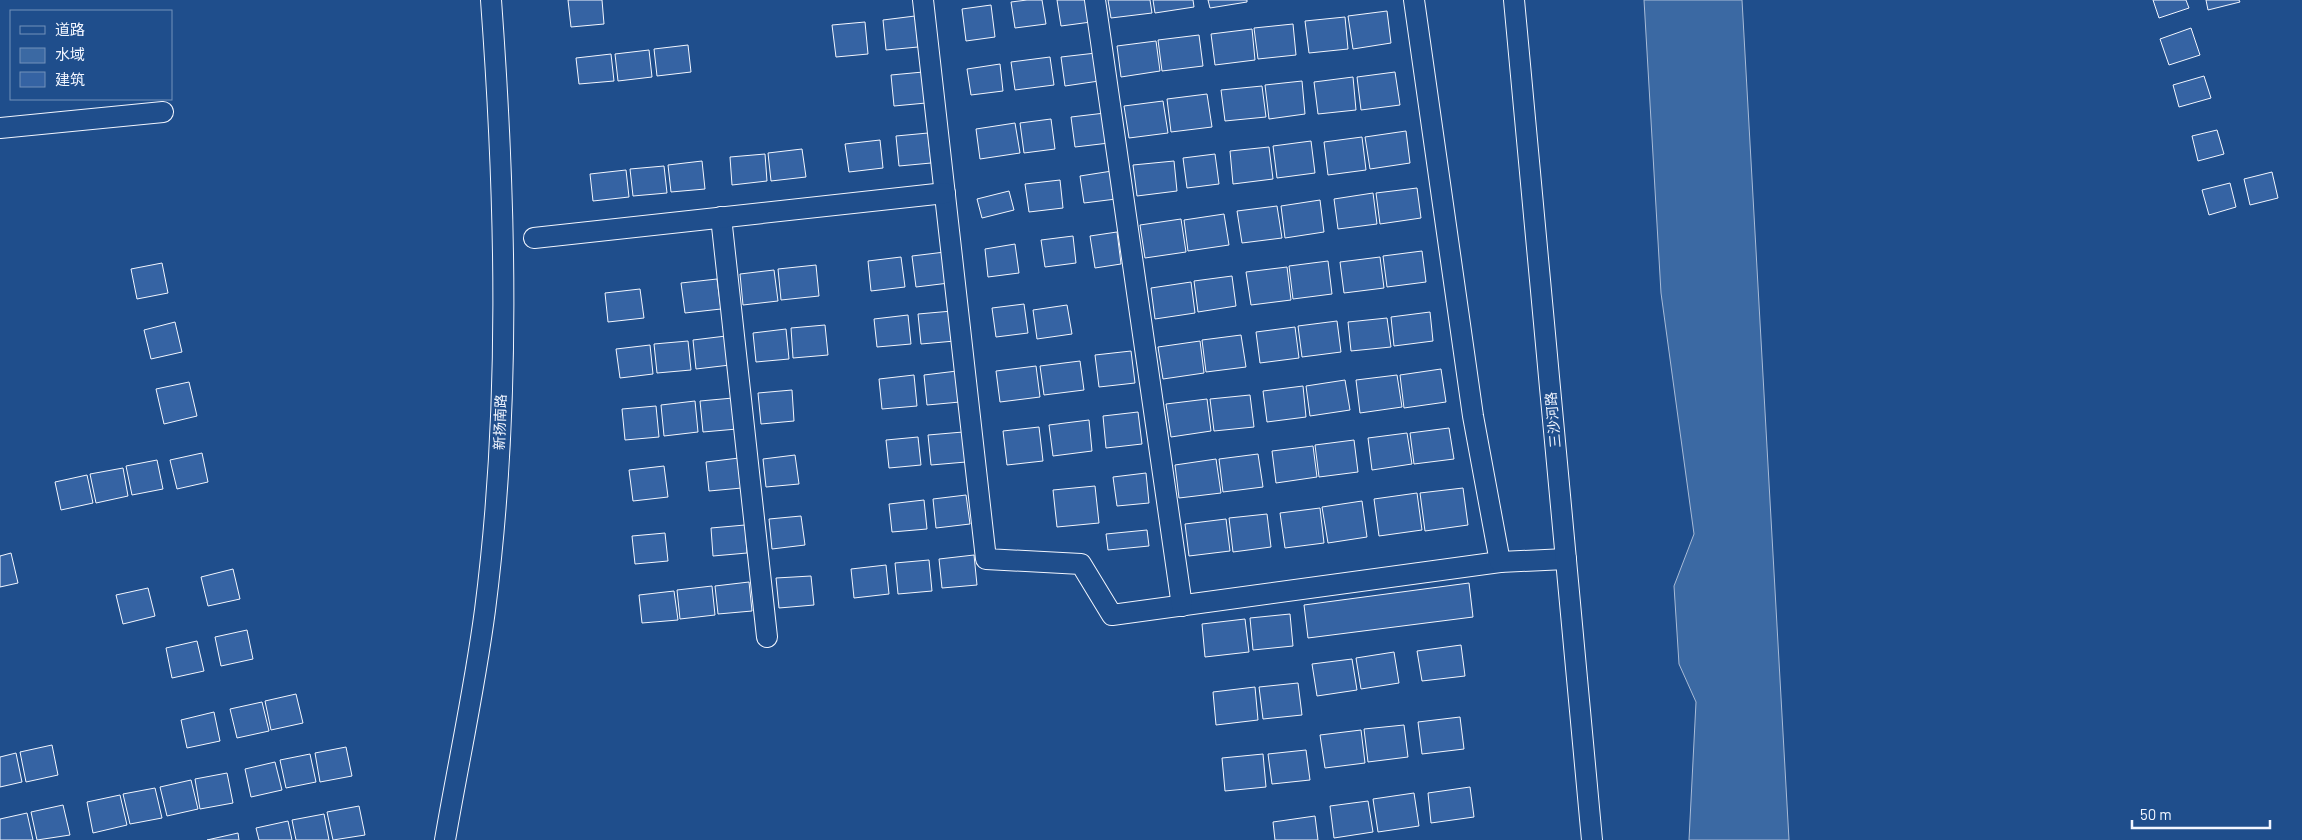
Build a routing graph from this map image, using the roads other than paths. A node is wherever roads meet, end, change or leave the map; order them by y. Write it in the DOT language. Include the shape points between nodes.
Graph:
graph roads {
  1 [pos="491,0"];
  2 [pos="923,0"];
  3 [pos="1095,0"];
  4 [pos="1414,0"];
  5 [pos="1514,0"];
  6 [pos="163,112"];
  7 [pos="0,128"];
  8 [pos="945,192"];
  9 [pos="721,217"];
  10 [pos="534,238"];
  11 [pos="1566,559"];
  12 [pos="1500,562"];
  13 [pos="1182,606"];
  14 [pos="766,638"];
  15 [pos="445,840"];
  16 [pos="1592,840"];
  1 -- 15 [label="street, 新扬南路" via="503,186 503,326 496,499 485,611"];
  2 -- 8 [label="street"];
  3 -- 13 [label="street"];
  4 -- 12 [label="street" via="1473,416"];
  5 -- 11 [label="street, 三沙河路"];
  6 -- 7 [label="street"];
  8 -- 9 [label="street"];
  8 -- 13 [label="street" via="986,559 1081,564 1112,615"];
  9 -- 10 [label="street"];
  9 -- 14 [label="street"];
  11 -- 12 [label="street"];
  11 -- 16 [label="street, 三沙河路"];
  12 -- 13 [label="street"];
}
